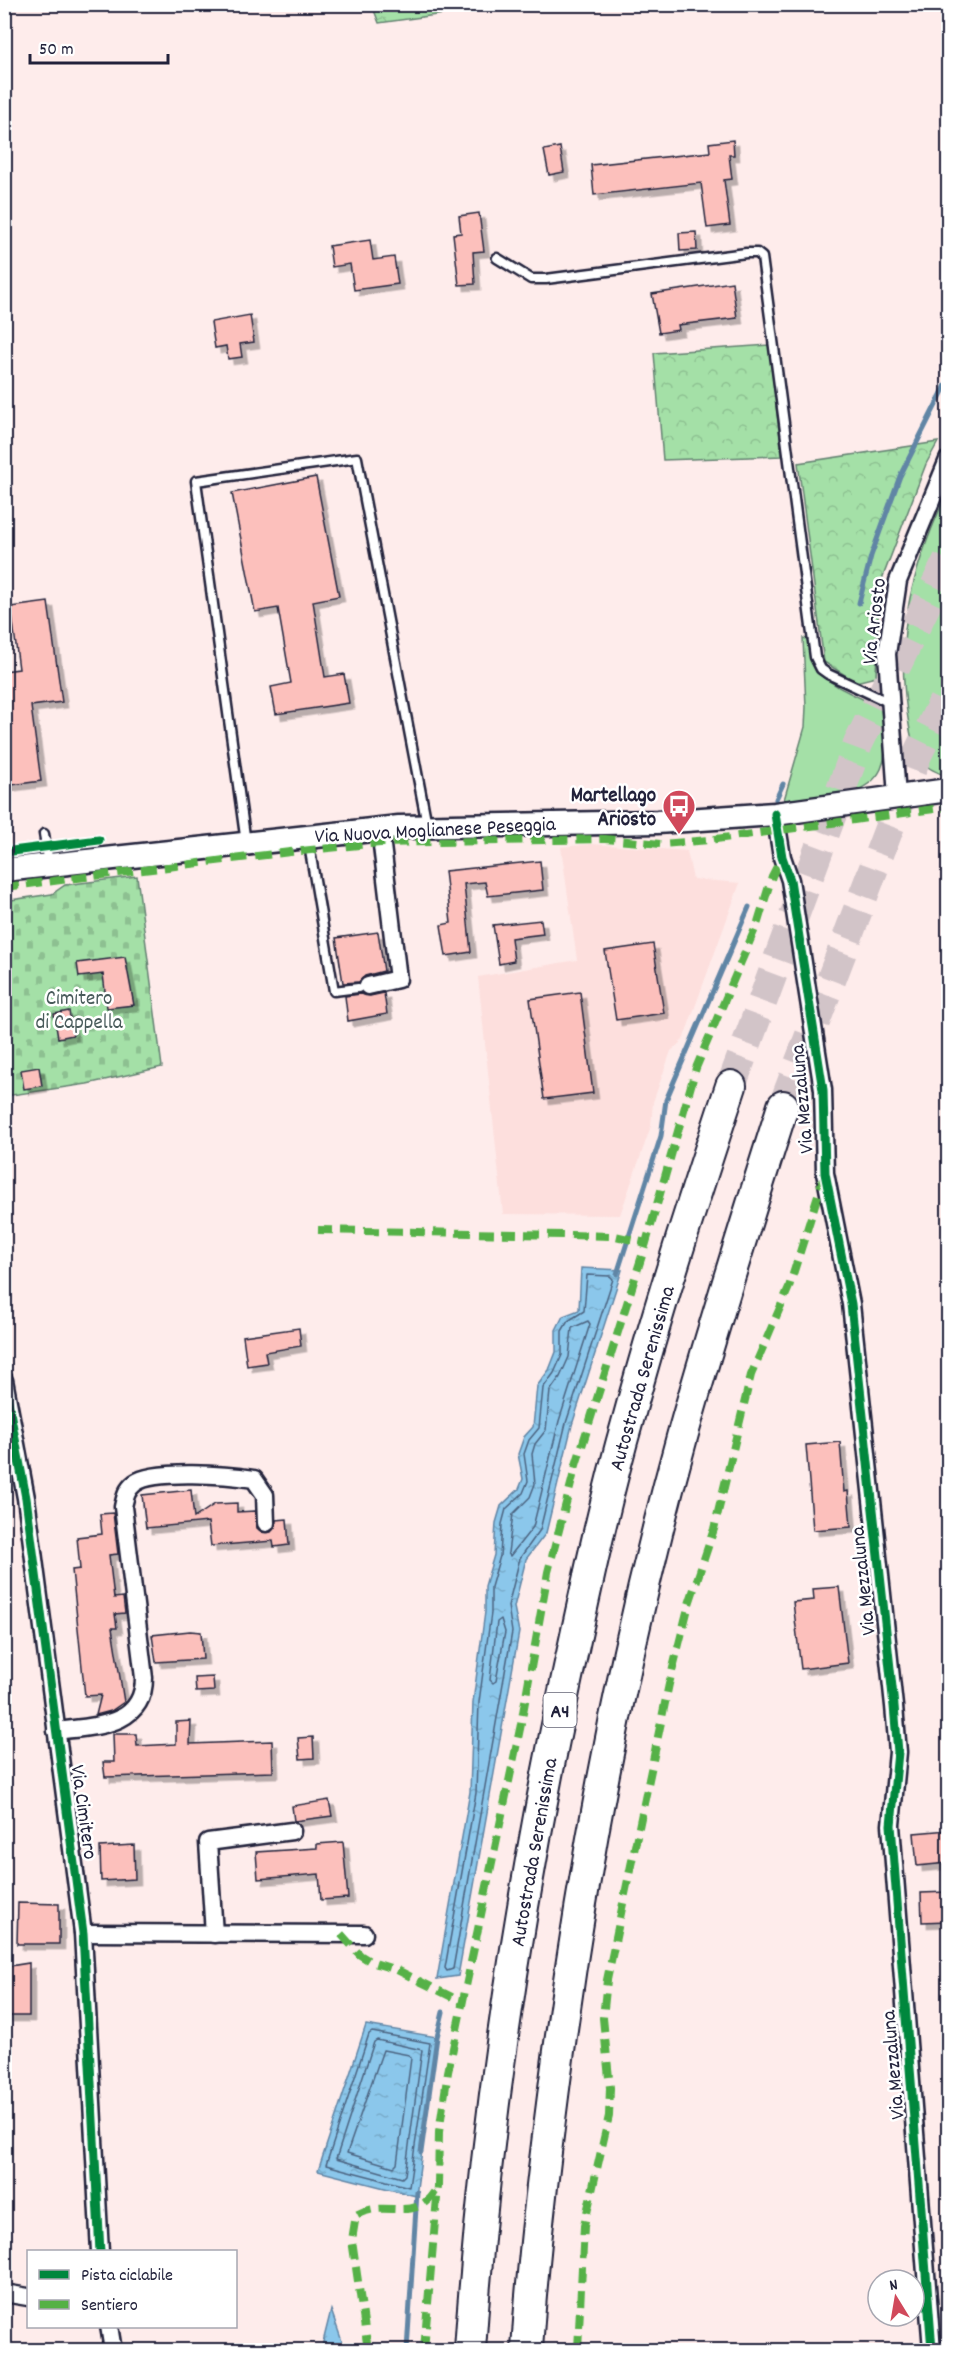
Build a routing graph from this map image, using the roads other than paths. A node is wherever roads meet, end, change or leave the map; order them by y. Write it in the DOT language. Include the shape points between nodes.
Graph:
graph roads {
  1 [pos="497,258"];
  2 [pos="948,460"];
  3 [pos="890,703"];
  4 [pos="948,790"];
  5 [pos="897,797"];
  6 [pos="775,814"];
  7 [pos="428,826"];
  8 [pos="380,828"];
  9 [pos="44,834"];
  10 [pos="307,835"];
  11 [pos="246,843"];
  12 [pos="49,865"];
  13 [pos="4,870"];
  14 [pos="363,987"];
  15 [pos="731,1086"];
  16 [pos="783,1106"];
  17 [pos="4,1380"];
  18 [pos="266,1523"];
  19 [pos="56,1731"];
  20 [pos="292,1831"];
  21 [pos="83,1933"];
  22 [pos="214,1934"];
  23 [pos="364,1934"];
  24 [pos="100,2250"];
  25 [pos="4,2293"];
  26 [pos="27,2297"];
  27 [pos="109,2328"];
  28 [pos="113,2350"];
  29 [pos="470,2350"];
  30 [pos="527,2350"];
  31 [pos="932,2350"];
  1 -- 3 [label="lane" via="531,279 546,279 746,254 757,253 762,257 815,657 828,674"];
  2 -- 3 [label="street, Via Ariosto" via="898,581 887,654"];
  3 -- 5 [label="street, Via Ariosto"];
  4 -- 5 [label="main road, Via Nuova Moglianese Peseggia"];
  5 -- 6 [label="main road, Via Nuova Moglianese Peseggia"];
  6 -- 7 [label="main road, Via Nuova Moglianese Peseggia" via="657,822"];
  6 -- 31 [label="street, Via Mezzaluna" via="790,880 823,1090 825,1173 851,1304 894,1706 898,1752 891,1825"];
  7 -- 8 [label="main road, Via Nuova Moglianese Peseggia"];
  7 -- 11 [label="lane" via="357,458 196,481"];
  8 -- 10 [label="main road, Via Nuova Moglianese Peseggia"];
  8 -- 14 [label="street" via="398,979"];
  9 -- 12 [label="lane"];
  10 -- 11 [label="main road, Via Nuova Moglianese Peseggia"];
  10 -- 14 [label="lane" via="334,991"];
  11 -- 12 [label="main road, Via Nuova Moglianese Peseggia"];
  12 -- 13 [label="main road, Via Nuova Moglianese Peseggia"];
  15 -- 29 [label="highway, Autostrada Serenissima / A4" via="628,1418 544,1785 510,1980 493,2109"];
  16 -- 30 [label="highway" via="682,1438 635,1626 597,1813 567,1996"];
  17 -- 19 [label="street, Via Cimitero" via="26,1498"];
  18 -- 19 [label="street" via="266,1495 254,1479 155,1476 135,1483 127,1491 123,1508 144,1678 143,1698 137,1707 105,1725"];
  19 -- 21 [label="street, Via Cimitero"];
  20 -- 22 [label="street" via="208,1842"];
  21 -- 22 [label="street"];
  21 -- 24 [label="street, Via Cimitero"];
  22 -- 23 [label="street"];
  25 -- 26 [label="street"];
  27 -- 28 [label="street"];
}
